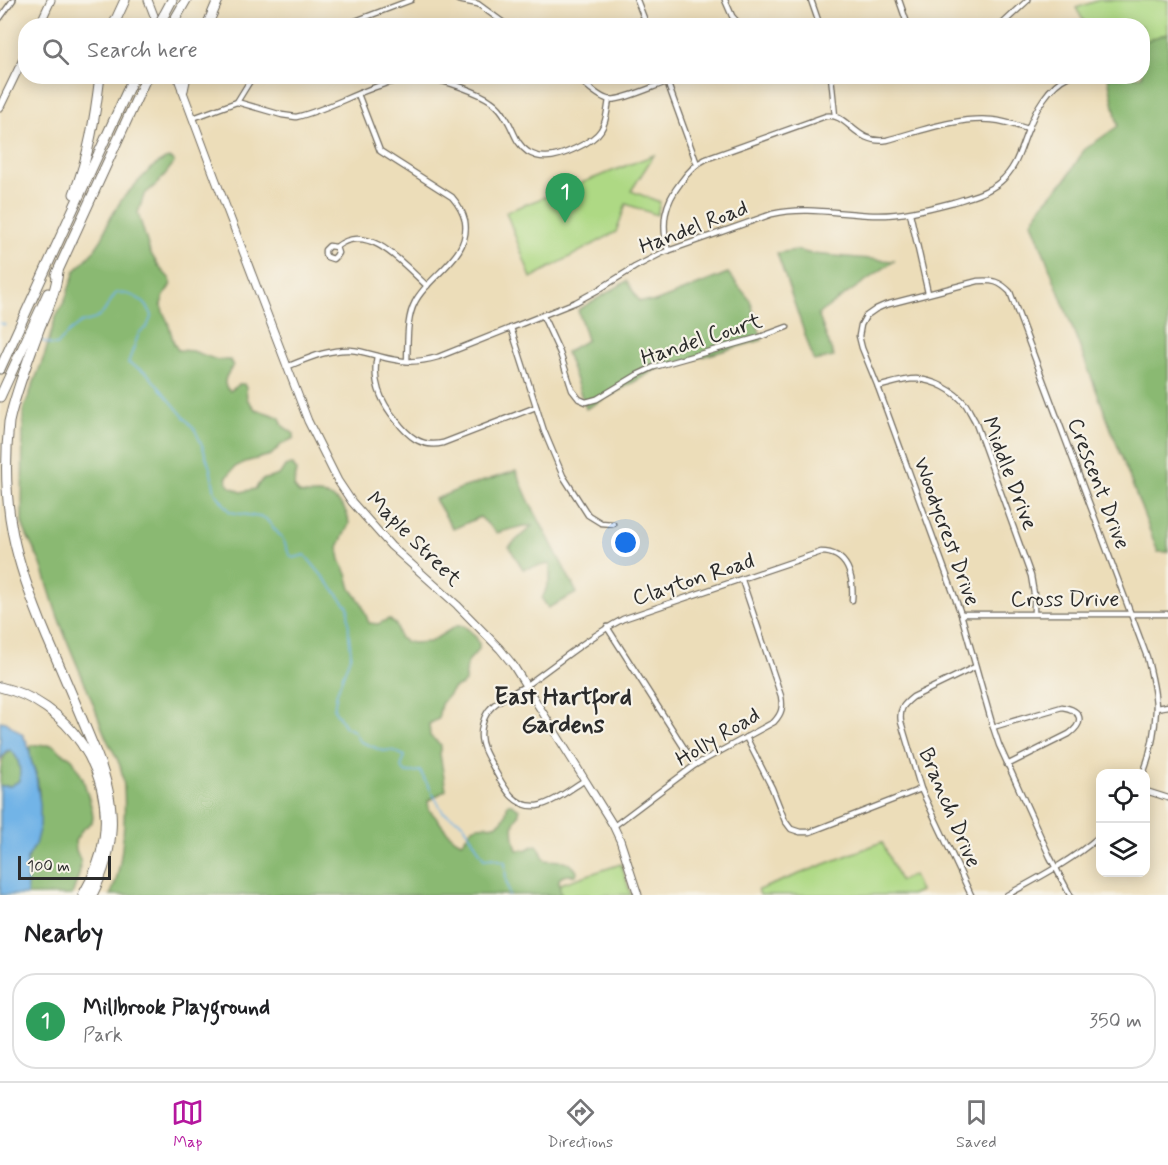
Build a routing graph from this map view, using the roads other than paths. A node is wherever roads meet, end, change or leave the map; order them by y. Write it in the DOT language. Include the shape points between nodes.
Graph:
graph roads {
  1 [pos="13,0"];
  2 [pos="51,0"];
  3 [pos="125,0"];
  4 [pos="148,0"];
  5 [pos="172,0"];
  6 [pos="186,0"];
  7 [pos="218,0"];
  8 [pos="411,0"];
  9 [pos="458,0"];
  10 [pos="637,0"];
  11 [pos="724,0"];
  12 [pos="811,0"];
  13 [pos="899,0"];
  14 [pos="1028,0"];
  15 [pos="479,2"];
  16 [pos="0,18"];
  17 [pos="43,18"];
  18 [pos="117,18"];
  19 [pos="155,18"];
  20 [pos="162,18"];
  21 [pos="176,18"];
  22 [pos="210,18"];
  23 [pos="363,18"];
  24 [pos="498,18"];
  25 [pos="643,18"];
  26 [pos="734,18"];
  27 [pos="817,18"];
  28 [pos="905,18"];
  29 [pos="1008,18"];
  30 [pos="18,70"];
  31 [pos="99,84"];
  32 [pos="130,84"];
  33 [pos="143,84"];
  34 [pos="180,84"];
  35 [pos="184,84"];
  36 [pos="248,84"];
  37 [pos="388,84"];
  38 [pos="451,84"];
  39 [pos="585,84"];
  40 [pos="654,84"];
  41 [pos="668,84"];
  42 [pos="832,84"];
  43 [pos="1058,84"];
  44 [pos="183,90"];
  45 [pos="358,94"];
  46 [pos="609,100"];
  47 [pos="237,102"];
  48 [pos="0,107"];
  49 [pos="835,116"];
  50 [pos="193,118"];
  51 [pos="1028,129"];
  52 [pos="697,164"];
  53 [pos="910,213"];
  54 [pos="62,234"];
  55 [pos="336,247"];
  56 [pos="668,251"];
  57 [pos="58,271"];
  58 [pos="427,286"];
  59 [pos="928,293"];
  60 [pos="543,316"];
  61 [pos="787,327"];
  62 [pos="511,328"];
  63 [pos="377,356"];
  64 [pos="407,361"];
  65 [pos="286,367"];
  66 [pos="0,369"];
  67 [pos="878,387"];
  68 [pos="0,398"];
  69 [pos="536,407"];
  70 [pos="613,524"];
  71 [pos="742,580"];
  72 [pos="852,600"];
  73 [pos="1034,613"];
  74 [pos="1168,614"];
  75 [pos="961,615"];
  76 [pos="1131,615"];
  77 [pos="607,627"];
  78 [pos="975,667"];
  79 [pos="526,685"];
  80 [pos="0,687"];
  81 [pos="1168,706"];
  82 [pos="1156,708"];
  83 [pos="993,727"];
  84 [pos="746,737"];
  85 [pos="695,765"];
  86 [pos="1007,765"];
  87 [pos="1145,769"];
  88 [pos="585,780"];
  89 [pos="921,789"];
  90 [pos="1150,792"];
  91 [pos="1168,798"];
  92 [pos="614,826"];
  93 [pos="1096,840"];
  94 [pos="1056,869"];
  95 [pos="83,895"];
  96 [pos="92,895"];
  97 [pos="638,895"];
  98 [pos="971,895"];
  99 [pos="1007,895"];
  100 [pos="1070,895"];
  1 -- 16 [label="street"];
  2 -- 17 [label="street"];
  3 -- 18 [label="highway"];
  4 -- 19 [label="street"];
  5 -- 20 [label="highway, bridge"];
  6 -- 21 [label="highway"];
  7 -- 22 [label="highway"];
  8 -- 23 [label="street"];
  9 -- 15 [label="street"];
  10 -- 25 [label="street"];
  11 -- 26 [label="street"];
  12 -- 27 [label="street"];
  13 -- 28 [label="street"];
  14 -- 29 [label="street"];
  15 -- 24 [label="street"];
  30 -- 48 [label="street"];
  31 -- 54 [label="highway" via="90,143"];
  32 -- 54 [label="highway"];
  33 -- 57 [label="highway"];
  34 -- 44 [label="street, Maple Street"];
  35 -- 44 [label="highway"];
  36 -- 47 [label="street"];
  37 -- 45 [label="street"];
  38 -- 46 [label="street" via="492,101 506,116 520,146 545,157 595,138 605,122"];
  39 -- 46 [label="street"];
  40 -- 46 [label="street"];
  41 -- 52 [label="street"];
  42 -- 49 [label="street"];
  43 -- 51 [label="street, Handel Road" via="1045,98"];
  44 -- 50 [label="street, Maple Street"];
  45 -- 47 [label="street" via="296,117"];
  45 -- 58 [label="street" via="380,151 448,193 462,213 465,229 460,249"];
  47 -- 50 [label="street"];
  49 -- 51 [label="street" via="862,136 879,141 970,120"];
  49 -- 52 [label="street"];
  50 -- 65 [label="street, Maple Street"];
  51 -- 53 [label="street, Handel Road" via="1016,162 998,184 974,196"];
  52 -- 56 [label="street" via="667,207 664,227"];
  53 -- 56 [label="street, Handel Road" via="785,211"];
  53 -- 59 [label="street"];
  54 -- 66 [label="highway"];
  55 -- 58 [label="street" via="356,239 376,243"];
  56 -- 60 [label="street, Handel Road"];
  57 -- 68 [label="highway"];
  57 -- 96 [label="highway" via="9,419 2,492 6,526 20,572 108,785 113,816 111,842"];
  58 -- 64 [label="street" via="411,313"];
  59 -- 67 [label="street, Woodycrest Drive" via="876,309 861,325 862,348"];
  59 -- 76 [label="street, Crescent Drive" via="978,280 991,280 1010,292"];
  60 -- 61 [label="street, Handel Court" via="573,393 586,402 654,367"];
  60 -- 62 [label="street, Handel Road"];
  62 -- 64 [label="street, Handel Road" via="438,357"];
  62 -- 69 [label="street"];
  63 -- 64 [label="street, Handel Road"];
  63 -- 65 [label="street, Handel Road" via="339,351"];
  63 -- 69 [label="street" via="378,391 383,403 406,433 423,443 445,442"];
  65 -- 79 [label="street, Maple Street" via="316,439 348,496 394,550 446,594 502,652"];
  67 -- 73 [label="street, Middle Drive" via="916,379 950,390 965,405 975,422 1031,576"];
  67 -- 75 [label="street, Woodycrest Drive"];
  69 -- 70 [label="street" via="556,463 583,509 597,521"];
  71 -- 72 [label="street, Clayton Road" via="820,552 830,552 845,563 853,586"];
  71 -- 77 [label="street, Clayton Road"];
  71 -- 84 [label="street, Holly Road" via="783,706 774,722"];
  73 -- 75 [label="street, Cross Drive"];
  73 -- 76 [label="street, Cross Drive"];
  74 -- 76 [label="street, Cross Drive"];
  75 -- 78 [label="street, Woodycrest Drive"];
  76 -- 82 [label="street, Crescent Drive" via="1147,657"];
  77 -- 79 [label="street, Clayton Road"];
  77 -- 85 [label="street"];
  78 -- 83 [label="street, Woodycrest Drive"];
  78 -- 89 [label="street, Branch Drive" via="913,698 899,713"];
  79 -- 88 [label="street, Maple Street"];
  79 -- 88 [label="street, Clayton Road" via="496,704 483,723 482,744 506,791 524,805 535,806 546,804"];
  80 -- 95 [label="highway" via="55,714 69,727 94,765 104,799 105,826 98,864"];
  81 -- 82 [label="street"];
  82 -- 87 [label="street, Crescent Drive"];
  83 -- 86 [label="street, Woodycrest Drive"];
  83 -- 86 [label="street" via="1062,707 1070,708 1080,719 1069,734"];
  84 -- 85 [label="street, Holly Road"];
  84 -- 89 [label="street" via="785,821 800,832"];
  85 -- 92 [label="street, Holly Road"];
  86 -- 94 [label="street, Woodycrest Drive"];
  88 -- 92 [label="street, Maple Street"];
  89 -- 98 [label="street, Branch Drive"];
  90 -- 91 [label="street"];
  92 -- 97 [label="street, Maple Street"];
  93 -- 94 [label="street"];
  94 -- 99 [label="street"];
  94 -- 100 [label="street, Woodycrest Drive"];
}
